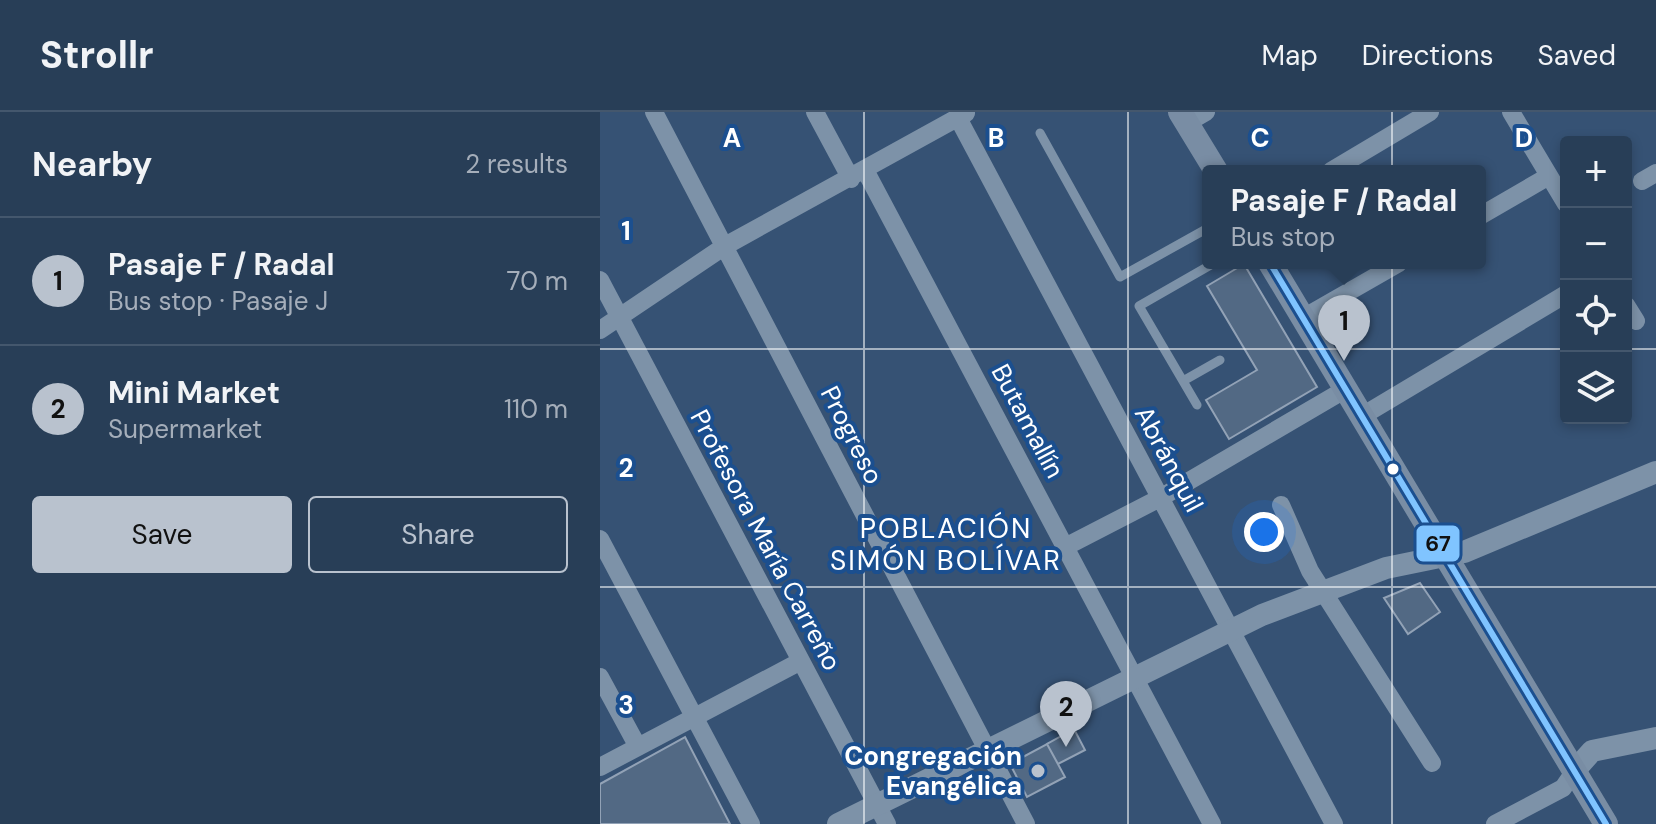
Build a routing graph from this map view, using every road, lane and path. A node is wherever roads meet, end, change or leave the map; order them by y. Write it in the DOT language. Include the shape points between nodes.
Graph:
graph roads {
  1 [pos="654,112"];
  2 [pos="815,112"];
  3 [pos="1430,112"];
  4 [pos="1511,112"];
  5 [pos="963,115"];
  6 [pos="1191,116"];
  7 [pos="1040,133"];
  8 [pos="1213,165"];
  9 [pos="1341,165"];
  10 [pos="858,175"];
  11 [pos="1549,176"];
  12 [pos="1560,194"];
  13 [pos="1486,213"];
  14 [pos="1202,231"];
  15 [pos="725,246"];
  16 [pos="1204,269"];
  17 [pos="1274,269"];
  18 [pos="1389,269"];
  19 [pos="600,280"];
  20 [pos="1560,298"];
  21 [pos="1632,315"];
  22 [pos="619,317"];
  23 [pos="1303,318"];
  24 [pos="1636,321"];
  25 [pos="600,330"];
  26 [pos="1220,360"];
  27 [pos="1183,381"];
  28 [pos="1346,389"];
  29 [pos="1197,405"];
  30 [pos="1362,416"];
  31 [pos="1656,472"];
  32 [pos="1160,498"];
  33 [pos="1281,505"];
  34 [pos="600,539"];
  35 [pos="1065,547"];
  36 [pos="1444,555"];
  37 [pos="1323,589"];
  38 [pos="1230,629"];
  39 [pos="801,661"];
  40 [pos="600,677"];
  41 [pos="1135,679"];
  42 [pos="695,717"];
  43 [pos="1656,738"];
  44 [pos="638,747"];
  45 [pos="988,751"];
  46 [pos="1432,763"];
  47 [pos="600,767"];
  48 [pos="1576,769"];
  49 [pos="876,804"];
  50 [pos="751,824"];
  51 [pos="838,824"];
  52 [pos="887,824"];
  53 [pos="1026,824"];
  54 [pos="1212,824"];
  55 [pos="1334,824"];
  56 [pos="1495,824"];
  57 [pos="1606,824"];
  1 -- 15 [label="street, Progreso"];
  2 -- 10 [label="street, Butamallín"];
  3 -- 9 [label="street"];
  4 -- 11 [label="street"];
  5 -- 10 [label="street"];
  5 -- 32 [label="street, Abránquil"];
  6 -- 8 [label="main road"];
  7 -- 14 [label="lane" via="1120,277"];
  10 -- 15 [label="street"];
  10 -- 35 [label="street, Butamallín"];
  11 -- 12 [label="street"];
  11 -- 13 [label="street"];
  15 -- 22 [label="street"];
  15 -- 45 [label="street, Progreso"];
  16 -- 27 [label="lane" via="1139,306"];
  17 -- 23 [label="main road"];
  18 -- 23 [label="street"];
  19 -- 22 [label="street, Profesora María Carreño"];
  20 -- 30 [label="street"];
  21 -- 24 [label="street"];
  22 -- 25 [label="street"];
  22 -- 39 [label="street, Profesora María Carreño"];
  23 -- 28 [label="main road"];
  26 -- 27 [label="lane"];
  27 -- 29 [label="lane"];
  28 -- 30 [label="main road"];
  28 -- 32 [label="street"];
  30 -- 36 [label="main road"];
  31 -- 36 [label="street" via="1480,546"];
  32 -- 35 [label="street"];
  32 -- 38 [label="street, Abránquil"];
  33 -- 37 [label="street"];
  34 -- 42 [label="street"];
  35 -- 41 [label="street, Butamallín"];
  36 -- 37 [label="street"];
  36 -- 48 [label="main road"];
  37 -- 38 [label="street"];
  37 -- 46 [label="street"];
  38 -- 41 [label="street"];
  38 -- 55 [label="street, Abránquil"];
  39 -- 42 [label="street"];
  39 -- 49 [label="street, Profesora María Carreño"];
  40 -- 44 [label="street"];
  41 -- 45 [label="street"];
  41 -- 54 [label="street, Butamallín"];
  42 -- 44 [label="street"];
  42 -- 50 [label="street"];
  43 -- 48 [label="street" via="1592,751"];
  44 -- 47 [label="street"];
  45 -- 49 [label="street"];
  45 -- 53 [label="street, Progreso"];
  48 -- 56 [label="street" via="1563,788"];
  48 -- 57 [label="main road"];
  49 -- 51 [label="street"];
  49 -- 52 [label="street, Profesora María Carreño"];
}
